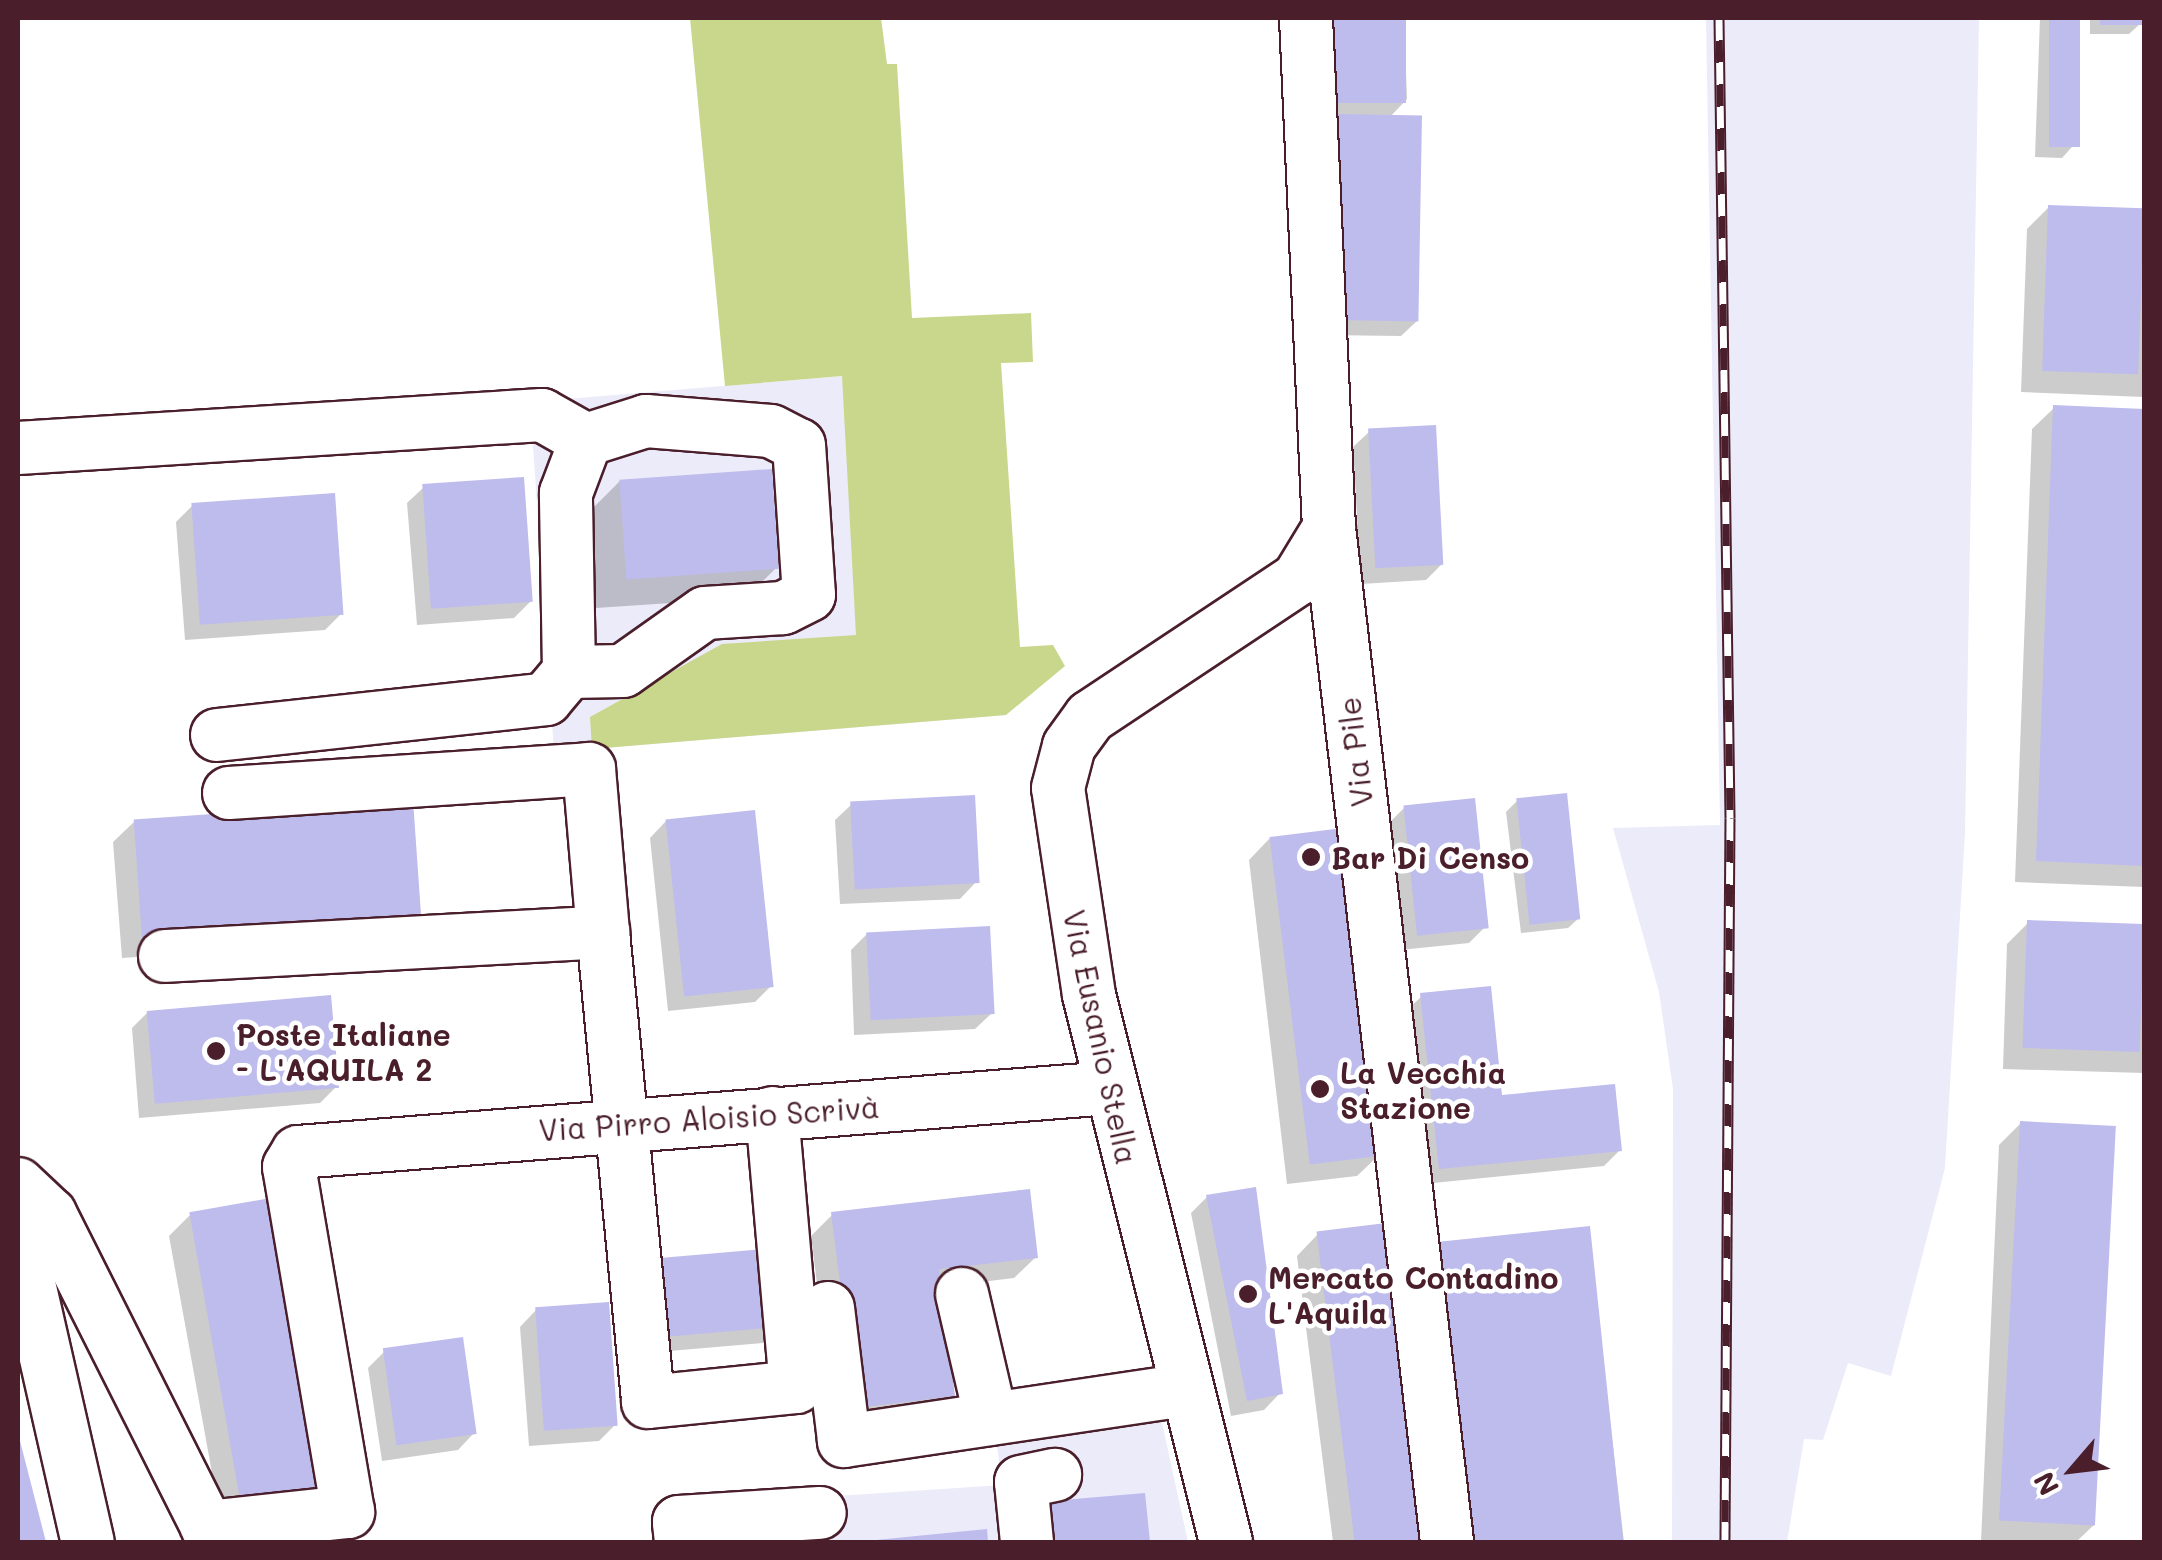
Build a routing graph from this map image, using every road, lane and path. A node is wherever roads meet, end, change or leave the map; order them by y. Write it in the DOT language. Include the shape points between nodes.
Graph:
graph roads {
  1 [pos="1306,18"];
  2 [pos="586,440"];
  3 [pos="18,448"];
  4 [pos="1329,528"];
  5 [pos="1247,614"];
  6 [pos="1344,660"];
  7 [pos="569,672"];
  8 [pos="217,735"];
  9 [pos="229,793"];
  10 [pos="603,932"];
  11 [pos="164,956"];
  12 [pos="1110,1088"];
  13 [pos="772,1113"];
  14 [pos="626,1124"];
  15 [pos="18,1184"];
  16 [pos="18,1235"];
  17 [pos="962,1294"];
  18 [pos="828,1308"];
  19 [pos="27,1334"];
  20 [pos="1187,1390"];
  21 [pos="991,1419"];
  22 [pos="1056,1475"];
  23 [pos="820,1513"];
  24 [pos="211,1535"];
  25 [pos="88,1542"];
  26 [pos="681,1542"];
  27 [pos="1027,1542"];
  28 [pos="1226,1542"];
  29 [pos="1447,1542"];
  1 -- 4 [label="street, Via Pile"];
  2 -- 3 [label="street" via="542,415"];
  2 -- 7 [label="street" via="566,493"];
  2 -- 7 [label="street" via="646,422 786,436 806,458 814,584 784,608 705,613 623,670"];
  4 -- 5 [label="street, Via Eusanio Stella" via="1307,571"];
  4 -- 6 [label="street, Via Pile"];
  5 -- 6 [label="street, Via Eusanio Stella" via="1308,608"];
  5 -- 12 [label="street, Via Eusanio Stella" via="1110,700 1064,758 1059,821"];
  6 -- 29 [label="street, Via Pile"];
  7 -- 8 [label="street" via="558,691 524,706"];
  9 -- 10 [label="street" via="589,769"];
  10 -- 11 [label="street"];
  10 -- 14 [label="street"];
  12 -- 13 [label="street, Via Pirro Aloisio Scrivà"];
  12 -- 20 [label="street, Via Eusanio Stella"];
  13 -- 14 [label="street, Via Pirro Aloisio Scrivà"];
  13 -- 14 [label="street" via="796,1387 648,1402"];
  14 -- 24 [label="street, Via Pirro Aloisio Scrivà" via="308,1148 290,1166 348,1512"];
  15 -- 24 [label="street" via="50,1214"];
  16 -- 19 [label="street"];
  17 -- 21 [label="street"];
  18 -- 21 [label="street" via="844,1441"];
  19 -- 25 [label="street"];
  20 -- 21 [label="street"];
  20 -- 28 [label="street, Via Eusanio Stella"];
  22 -- 27 [label="street" via="1021,1482"];
  23 -- 26 [label="street" via="679,1522"];
}
